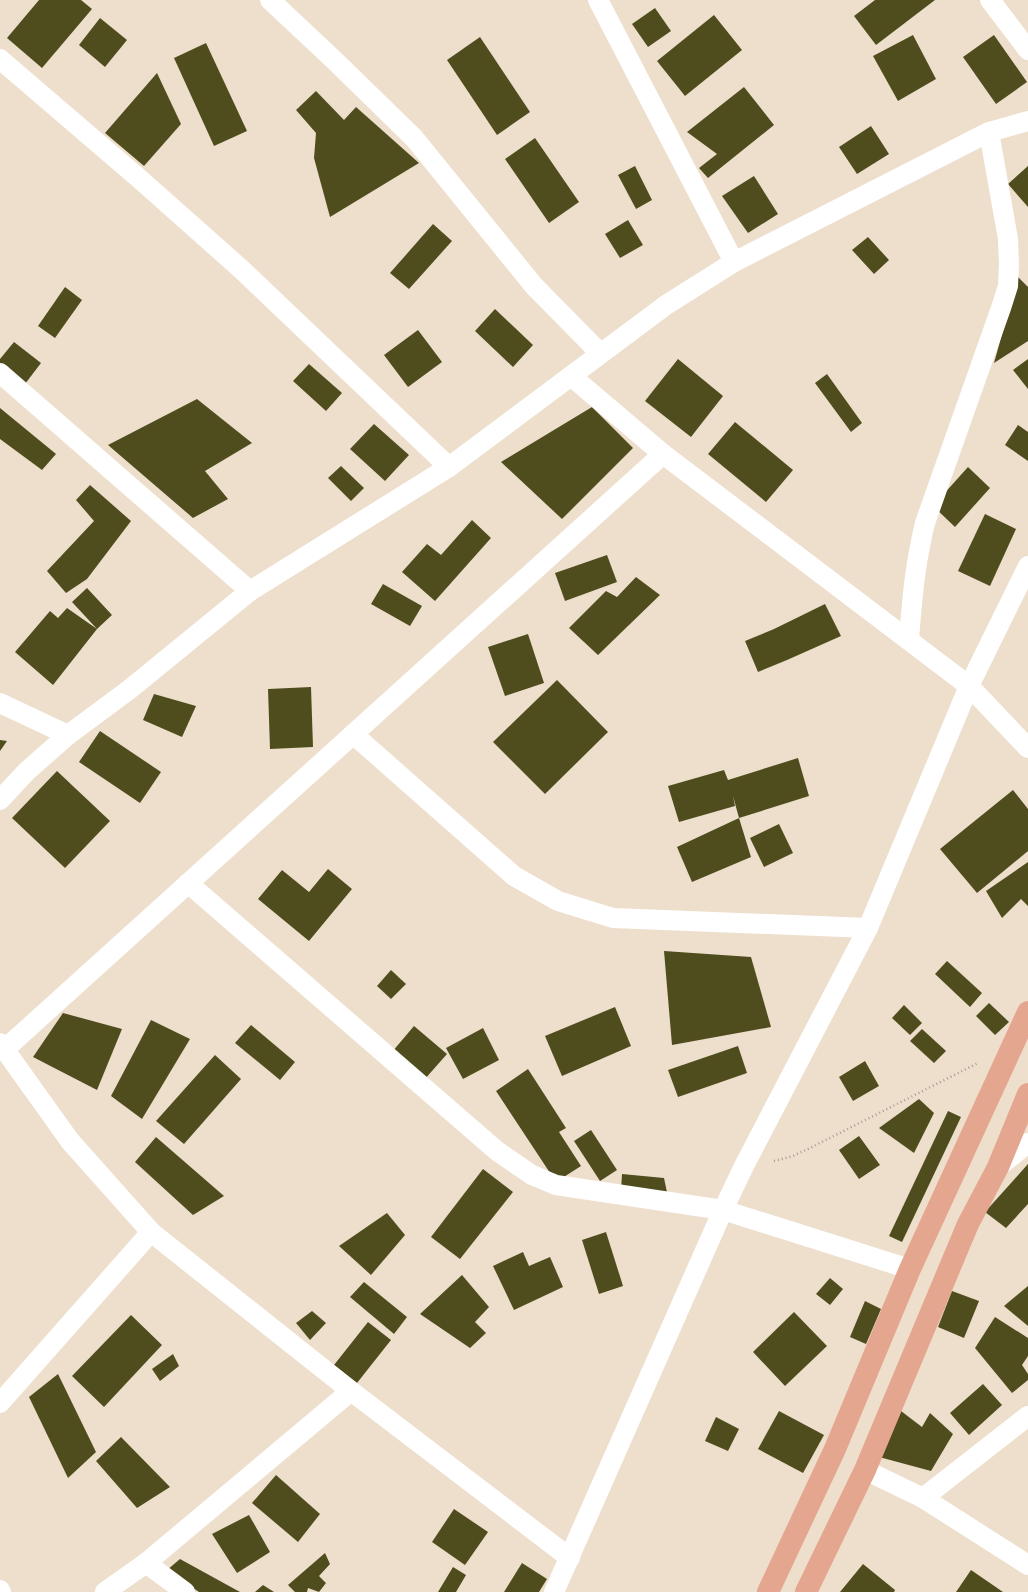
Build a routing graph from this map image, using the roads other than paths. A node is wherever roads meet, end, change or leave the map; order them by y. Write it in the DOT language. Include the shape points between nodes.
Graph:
graph roads {
  1 [pos="270,0"];
  2 [pos="598,0"];
  3 [pos="990,0"];
  4 [pos="1028,50"];
  5 [pos="0,59"];
  6 [pos="1028,121"];
  7 [pos="989,132"];
  8 [pos="734,262"];
  9 [pos="600,353"];
  10 [pos="0,373"];
  11 [pos="571,376"];
  12 [pos="663,454"];
  13 [pos="449,467"];
  14 [pos="1028,566"];
  15 [pos="250,591"];
  16 [pos="908,640"];
  17 [pos="969,686"];
  18 [pos="0,703"];
  19 [pos="353,734"];
  20 [pos="68,735"];
  21 [pos="1028,748"];
  22 [pos="0,800"];
  23 [pos="188,883"];
  24 [pos="868,928"];
  25 [pos="1028,1012"];
  26 [pos="2,1046"];
  27 [pos="1028,1094"];
  28 [pos="1028,1143"];
  29 [pos="998,1167"];
  30 [pos="723,1210"];
  31 [pos="151,1232"];
  32 [pos="910,1269"];
  33 [pos="351,1391"];
  34 [pos="0,1403"];
  35 [pos="1028,1416"];
  36 [pos="865,1470"];
  37 [pos="923,1498"];
  38 [pos="570,1558"];
  39 [pos="146,1563"];
  40 [pos="1028,1565"];
  41 [pos="105,1592"];
  42 [pos="185,1592"];
  43 [pos="554,1592"];
  44 [pos="768,1592"];
  45 [pos="806,1592"];
  1 -- 9 [label="street" via="414,138 534,286"];
  2 -- 8 [label="street"];
  3 -- 4 [label="street"];
  5 -- 13 [label="street" via="241,269"];
  6 -- 7 [label="street"];
  7 -- 8 [label="street"];
  7 -- 16 [label="street" via="1008,239 1008,286 925,523 913,579"];
  8 -- 9 [label="street" via="666,305"];
  9 -- 11 [label="street"];
  10 -- 15 [label="street"];
  11 -- 12 [label="street"];
  11 -- 13 [label="street"];
  12 -- 16 [label="street"];
  12 -- 19 [label="street"];
  13 -- 15 [label="street"];
  14 -- 17 [label="street"];
  15 -- 20 [label="street" via="130,689"];
  16 -- 17 [label="street"];
  17 -- 21 [label="street"];
  17 -- 24 [label="street"];
  18 -- 20 [label="street"];
  19 -- 23 [label="street"];
  19 -- 24 [label="street" via="514,876 558,901 613,918"];
  20 -- 22 [label="street"];
  23 -- 26 [label="street"];
  23 -- 30 [label="street" via="497,1151 532,1175 556,1185"];
  24 -- 30 [label="street"];
  25 -- 32 [label="main road"];
  26 -- 31 [label="street" via="70,1141"];
  27 -- 29 [label="main road"];
  28 -- 29 [label="street"];
  29 -- 36 [label="main road" via="968,1224"];
  30 -- 32 [label="street"];
  30 -- 38 [label="street"];
  31 -- 33 [label="street"];
  31 -- 34 [label="street"];
  32 -- 44 [label="main road" via="835,1449"];
  33 -- 38 [label="street"];
  33 -- 39 [label="street"];
  35 -- 37 [label="street"];
  36 -- 37 [label="street"];
  36 -- 45 [label="main road"];
  37 -- 40 [label="street"];
  38 -- 43 [label="street"];
  39 -- 41 [label="street"];
  39 -- 42 [label="street"];
}
